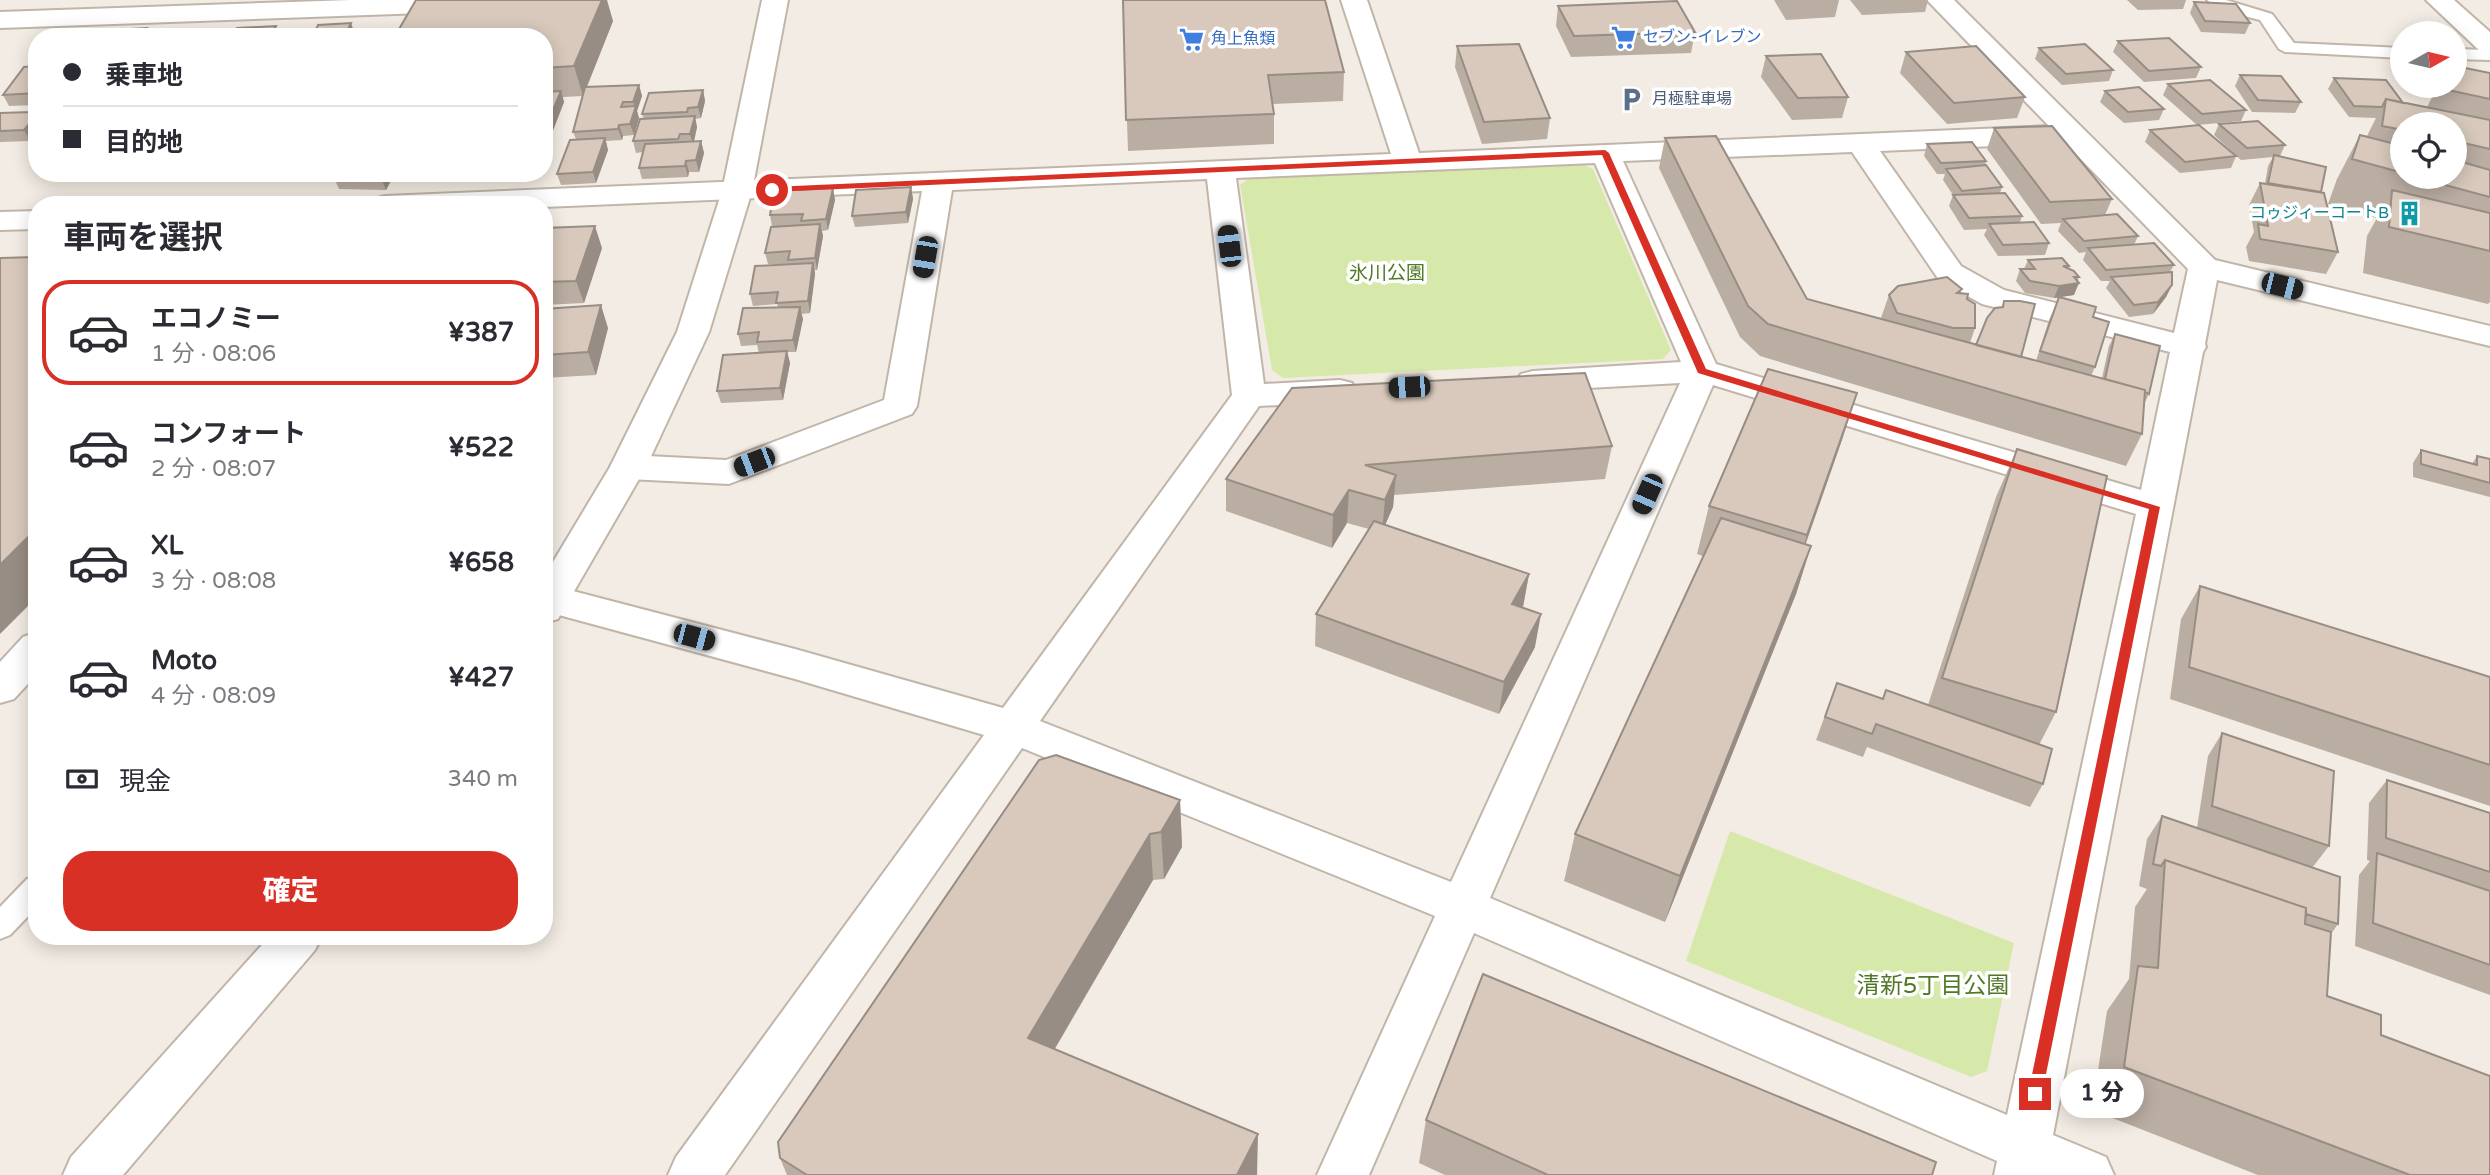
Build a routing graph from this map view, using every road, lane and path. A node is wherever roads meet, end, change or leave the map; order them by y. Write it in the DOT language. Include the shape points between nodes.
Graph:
graph roads {
  1 [pos="565,0"];
  2 [pos="775,0"];
  3 [pos="1354,0"];
  4 [pos="1940,0"];
  5 [pos="2216,0"];
  6 [pos="2438,0"];
  7 [pos="526,1"];
  8 [pos="0,20"];
  9 [pos="2487,43"];
  10 [pos="2468,50"];
  11 [pos="2390,53"];
  12 [pos="2071,134"];
  13 [pos="1860,143"];
  14 [pos="1605,153"];
  15 [pos="1408,163"];
  16 [pos="1220,170"];
  17 [pos="937,183"];
  18 [pos="737,191"];
  19 [pos="553,198"];
  20 [pos="28,220"];
  21 [pos="0,221"];
  22 [pos="2204,267"];
  23 [pos="2490,336"];
  24 [pos="2190,348"];
  25 [pos="1702,371"];
  26 [pos="1496,383"];
  27 [pos="1373,389"];
  28 [pos="1249,396"];
  29 [pos="628,467"];
  30 [pos="2155,507"];
  31 [pos="553,594"];
  32 [pos="553,605"];
  33 [pos="28,657"];
  34 [pos="0,688"];
  35 [pos="1013,727"];
  36 [pos="28,897"];
  37 [pos="1463,907"];
  38 [pos="0,926"];
  39 [pos="291,945"];
  40 [pos="2022,1162"];
  41 [pos="89,1175"];
  42 [pos="694,1175"];
  43 [pos="1343,1175"];
  44 [pos="2088,1175"];
  1 -- 7 [label="street"];
  2 -- 18 [label="street"];
  3 -- 15 [label="street"];
  4 -- 12 [label="street"];
  5 -- 11 [label="lane" via="2226,8 2266,17 2291,48"];
  6 -- 9 [label="street"];
  7 -- 8 [label="street"];
  9 -- 10 [label="lane"];
  12 -- 13 [label="street"];
  12 -- 22 [label="street"];
  13 -- 14 [label="street"];
  13 -- 24 [label="street" via="1950,274 1970,287 1993,298"];
  14 -- 15 [label="street"];
  14 -- 25 [label="street"];
  15 -- 16 [label="street"];
  16 -- 17 [label="street"];
  16 -- 28 [label="street"];
  17 -- 18 [label="street"];
  17 -- 29 [label="street" via="900,406 729,472"];
  18 -- 19 [label="street"];
  18 -- 29 [label="street" via="693,332"];
  20 -- 21 [label="street"];
  22 -- 23 [label="street"];
  22 -- 24 [label="street"];
  24 -- 30 [label="street"];
  25 -- 26 [label="street"];
  25 -- 30 [label="street"];
  25 -- 37 [label="street"];
  27 -- 28 [label="street"];
  28 -- 35 [label="street"];
  29 -- 31 [label="street"];
  30 -- 40 [label="street"];
  32 -- 35 [label="street" via="795,664"];
  33 -- 34 [label="street"];
  35 -- 37 [label="street"];
  35 -- 42 [label="street"];
  36 -- 38 [label="lane"];
  37 -- 40 [label="street"];
  37 -- 43 [label="street"];
  39 -- 41 [label="street"];
  40 -- 44 [label="street"];
}
